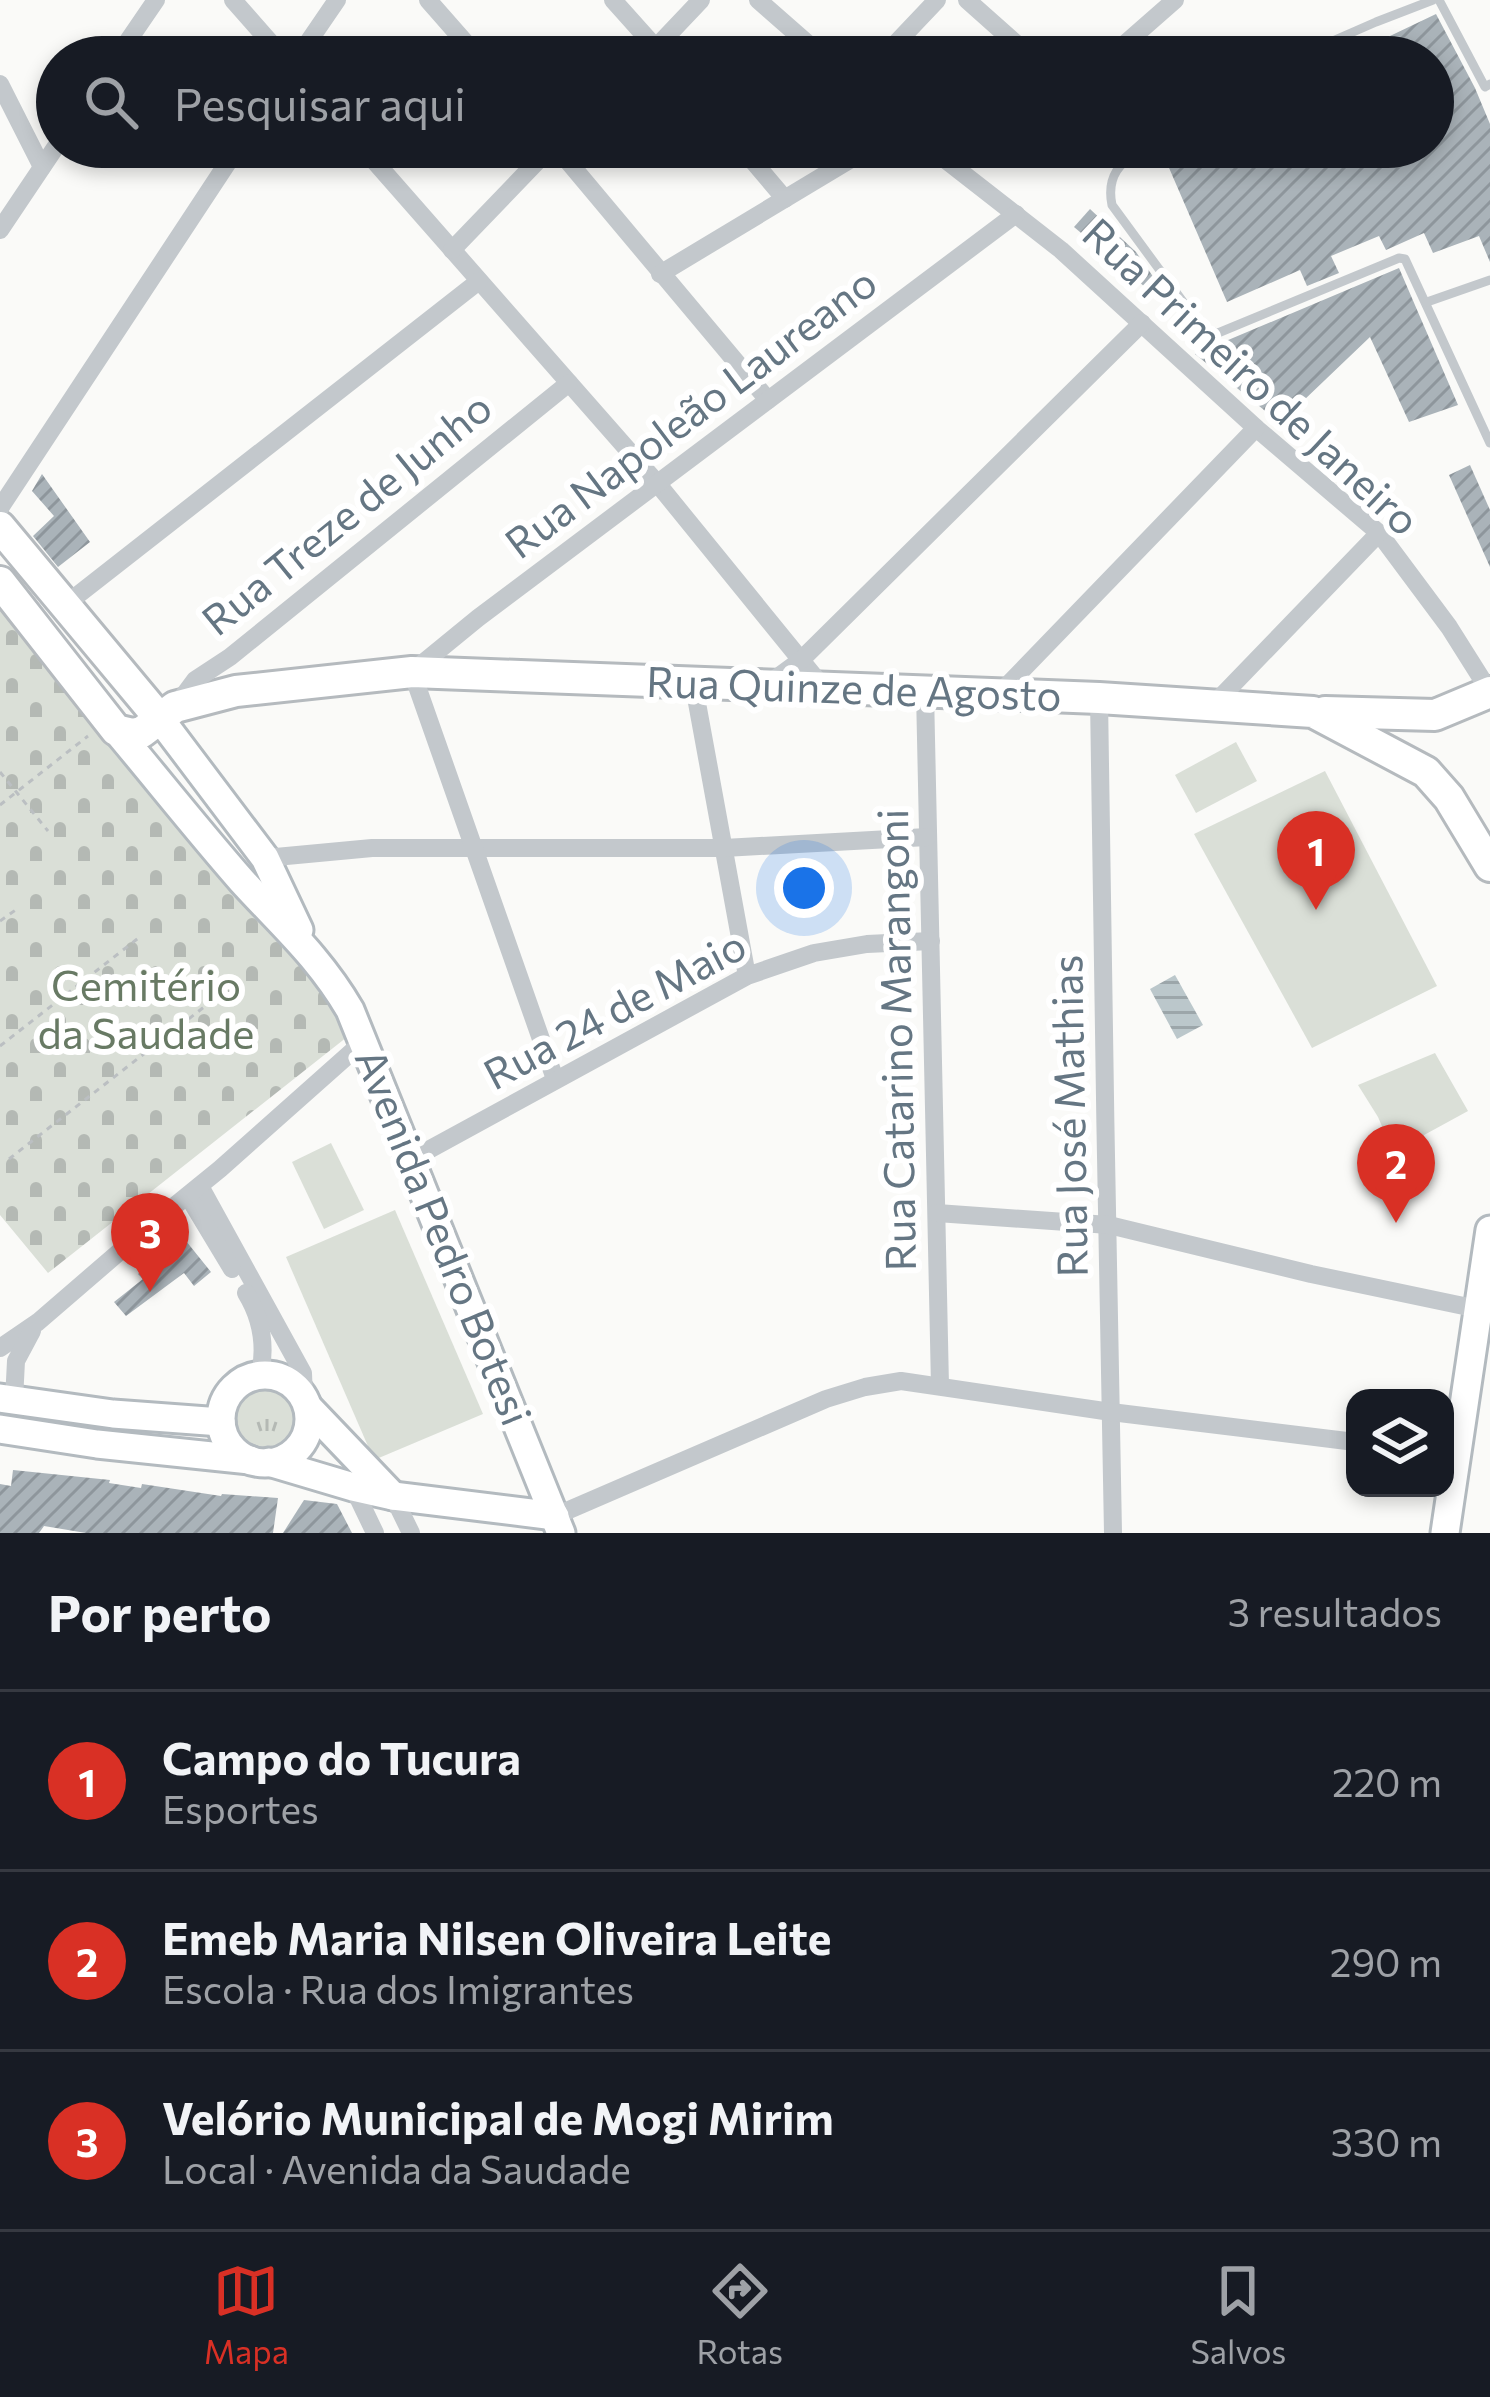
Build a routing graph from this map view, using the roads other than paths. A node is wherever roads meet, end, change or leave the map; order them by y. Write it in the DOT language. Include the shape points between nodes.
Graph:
graph roads {
  1 [pos="156,0"];
  2 [pos="233,0"];
  3 [pos="337,0"];
  4 [pos="428,0"];
  5 [pos="613,0"];
  6 [pos="758,0"];
  7 [pos="937,0"];
  8 [pos="968,0"];
  9 [pos="1175,0"];
  10 [pos="1436,0"];
  11 [pos="699,1"];
  12 [pos="131,36"];
  13 [pos="265,36"];
  14 [pos="312,36"];
  15 [pos="460,36"];
  16 [pos="642,36"];
  17 [pos="671,36"];
  18 [pos="799,36"];
  19 [pos="904,36"];
  20 [pos="1008,36"];
  21 [pos="1134,36"];
  22 [pos="1344,36"];
  23 [pos="0,84"];
  24 [pos="1488,85"];
  25 [pos="1490,99"];
  26 [pos="36,155"];
  27 [pos="41,168"];
  28 [pos="224,168"];
  29 [pos="380,168"];
  30 [pos="532,168"];
  31 [pos="571,168"];
  32 [pos="759,168"];
  33 [pos="836,168"];
  34 [pos="962,168"];
  35 [pos="1117,168"];
  36 [pos="785,199"];
  37 [pos="1016,214"];
  38 [pos="0,230"];
  39 [pos="452,250"];
  40 [pos="660,274"];
  41 [pos="479,280"];
  42 [pos="1490,280"];
  43 [pos="1427,302"];
  44 [pos="1142,323"];
  45 [pos="569,382"];
  46 [pos="768,400"];
  47 [pos="1490,409"];
  48 [pos="1477,414"];
  49 [pos="1256,428"];
  50 [pos="1490,443"];
  51 [pos="658,484"];
  52 [pos="0,508"];
  53 [pos="0,526"];
  54 [pos="1379,532"];
  55 [pos="0,582"];
  56 [pos="65,605"];
  57 [pos="230,657"];
  58 [pos="801,660"];
  59 [pos="412,672"];
  60 [pos="693,682"];
  61 [pos="766,685"];
  62 [pos="822,686"];
  63 [pos="236,691"];
  64 [pos="925,692"];
  65 [pos="1490,692"];
  66 [pos="999,694"];
  67 [pos="1099,698"];
  68 [pos="1214,704"];
  69 [pos="1313,712"];
  70 [pos="168,713"];
  71 [pos="1435,715"];
  72 [pos="103,732"];
  73 [pos="1426,772"];
  74 [pos="927,837"];
  75 [pos="472,848"];
  76 [pos="724,848"];
  77 [pos="265,858"];
  78 [pos="1490,866"];
  79 [pos="931,941"];
  80 [pos="308,950"];
  81 [pos="748,976"];
  82 [pos="364,1041"];
  83 [pos="555,1079"];
  84 [pos="412,1159"];
  85 [pos="194,1191"];
  86 [pos="937,1213"];
  87 [pos="1108,1225"];
  88 [pos="1490,1230"];
  89 [pos="1478,1309"];
  90 [pos="38,1322"];
  91 [pos="0,1348"];
  92 [pos="260,1375"];
  93 [pos="940,1387"];
  94 [pos="7,1399"];
  95 [pos="306,1403"];
  96 [pos="1111,1412"];
  97 [pos="221,1422"];
  98 [pos="0,1429"];
  99 [pos="1454,1433"];
  100 [pos="1346,1441"];
  101 [pos="260,1461"];
  102 [pos="353,1487"];
  103 [pos="393,1496"];
  104 [pos="1447,1497"];
  105 [pos="558,1524"];
  106 [pos="375,1533"];
  107 [pos="411,1533"];
  108 [pos="1113,1533"];
  109 [pos="1445,1533"];
  1 -- 12 [label="street"];
  2 -- 13 [label="street"];
  3 -- 14 [label="street"];
  4 -- 15 [label="street"];
  5 -- 16 [label="street"];
  6 -- 18 [label="street"];
  7 -- 19 [label="street"];
  8 -- 20 [label="street"];
  9 -- 21 [label="street"];
  10 -- 22 [label="lane"];
  10 -- 24 [label="lane"];
  11 -- 17 [label="street"];
  23 -- 26 [label="street"];
  24 -- 25 [label="lane"];
  27 -- 38 [label="street"];
  28 -- 52 [label="street"];
  29 -- 39 [label="street"];
  30 -- 39 [label="street"];
  31 -- 40 [label="street"];
  32 -- 36 [label="street"];
  33 -- 36 [label="street"];
  34 -- 37 [label="street, Rua Primeiro de Janeiro"];
  35 -- 43 [label="lane" via="1112,205 1203,329 1218,333 1399,258"];
  36 -- 40 [label="street"];
  37 -- 44 [label="street, Rua Primeiro de Janeiro"];
  37 -- 46 [label="street, Rua Napoleão Laureano"];
  39 -- 41 [label="street"];
  40 -- 46 [label="street"];
  41 -- 45 [label="street"];
  41 -- 56 [label="street"];
  42 -- 43 [label="lane"];
  43 -- 48 [label="lane"];
  44 -- 49 [label="street, Rua Primeiro de Janeiro"];
  44 -- 58 [label="street"];
  45 -- 51 [label="street"];
  45 -- 57 [label="street, Rua Treze de Junho"];
  46 -- 51 [label="street, Rua Napoleão Laureano"];
  47 -- 48 [label="lane"];
  48 -- 50 [label="lane"];
  49 -- 54 [label="street, Rua Primeiro de Janeiro"];
  49 -- 66 [label="street"];
  51 -- 58 [label="street"];
  51 -- 59 [label="street, Rua Napoleão Laureano"];
  53 -- 56 [label="main road, Avenida Pedro Botesi"];
  54 -- 65 [label="street, Rua Primeiro de Janeiro"];
  54 -- 68 [label="street"];
  55 -- 72 [label="main road, Avenida Pedro Botesi"];
  56 -- 70 [label="main road, Avenida Pedro Botesi"];
  57 -- 63 [label="street"];
  57 -- 70 [label="street, Rua Treze de Junho"];
  58 -- 61 [label="street"];
  58 -- 62 [label="street"];
  59 -- 60 [label="main road, Rua Quinze de Agosto"];
  59 -- 63 [label="main road, Rua Quinze de Agosto"];
  59 -- 75 [label="street"];
  60 -- 61 [label="main road, Rua Quinze de Agosto"];
  60 -- 76 [label="street"];
  61 -- 62 [label="main road, Rua Quinze de Agosto"];
  62 -- 64 [label="main road, Rua Quinze de Agosto"];
  63 -- 70 [label="main road, Rua Quinze de Agosto"];
  64 -- 66 [label="main road, Rua Quinze de Agosto"];
  64 -- 74 [label="street, Rua Catarino Marangoni"];
  65 -- 71 [label="main road"];
  66 -- 67 [label="main road, Rua Quinze de Agosto"];
  67 -- 68 [label="main road, Rua Quinze de Agosto"];
  67 -- 87 [label="street, Rua José Mathias"];
  68 -- 69 [label="main road, Rua Quinze de Agosto"];
  69 -- 71 [label="main road"];
  69 -- 73 [label="main road, Rua Quinze de Agosto"];
  70 -- 72 [label="main road, Rua Quinze de Agosto" via="142,732"];
  70 -- 77 [label="main road, Avenida Pedro Botesi"];
  71 -- 73 [label="main road"];
  72 -- 80 [label="main road, Avenida Pedro Botesi"];
  73 -- 78 [label="main road, Rua Quinze de Agosto"];
  74 -- 76 [label="street"];
  74 -- 79 [label="street, Rua Catarino Marangoni"];
  75 -- 76 [label="street"];
  75 -- 77 [label="street"];
  75 -- 83 [label="street"];
  76 -- 81 [label="street"];
  77 -- 80 [label="main road, Avenida Pedro Botesi"];
  79 -- 81 [label="street, Rua 24 de Maio" via="814,952"];
  79 -- 86 [label="street, Rua Catarino Marangoni"];
  80 -- 82 [label="main road, Avenida Pedro Botesi"];
  81 -- 83 [label="street, Rua 24 de Maio"];
  82 -- 84 [label="main road, Avenida Pedro Botesi"];
  82 -- 85 [label="street"];
  83 -- 84 [label="street, Rua 24 de Maio"];
  84 -- 105 [label="main road, Avenida Pedro Botesi"];
  85 -- 90 [label="street"];
  85 -- 92 [label="street" via="253,1304 265,1354"];
  85 -- 95 [label="street" via="303,1373"];
  86 -- 87 [label="street"];
  86 -- 93 [label="street, Rua Catarino Marangoni"];
  87 -- 89 [label="street"];
  87 -- 96 [label="street, Rua José Mathias"];
  88 -- 89 [label="main road"];
  89 -- 99 [label="main road"];
  90 -- 91 [label="street"];
  90 -- 94 [label="street"];
  92 -- 95 [label="main road" via="287,1381"];
  92 -- 97 [label="main road" via="227,1396"];
  93 -- 96 [label="street"];
  93 -- 105 [label="street" via="901,1381 826,1400"];
  94 -- 97 [label="main road"];
  95 -- 101 [label="main road" via="309,1423 297,1450"];
  95 -- 103 [label="main road"];
  96 -- 100 [label="street"];
  96 -- 108 [label="street, Rua José Mathias"];
  97 -- 101 [label="main road" via="230,1445"];
  98 -- 101 [label="main road"];
  101 -- 102 [label="main road"];
  102 -- 103 [label="main road"];
  102 -- 106 [label="street"];
  103 -- 105 [label="main road"];
  103 -- 107 [label="street"];
  104 -- 109 [label="main road"];
}
